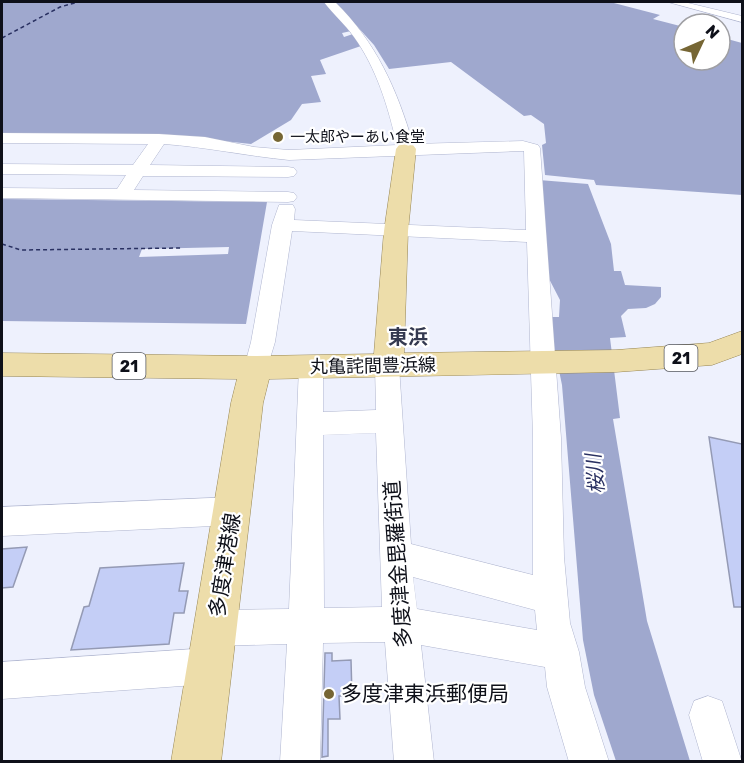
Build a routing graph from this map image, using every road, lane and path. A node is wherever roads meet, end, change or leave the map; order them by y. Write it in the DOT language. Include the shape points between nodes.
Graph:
graph roads {
  1 [pos="329,2"];
  2 [pos="673,2"];
  3 [pos="742,18"];
  4 [pos="2,138"];
  5 [pos="159,139"];
  6 [pos="406,149"];
  7 [pos="289,163"];
  8 [pos="2,169"];
  9 [pos="139,170"];
  10 [pos="2,193"];
  11 [pos="122,195"];
  12 [pos="288,197"];
  13 [pos="282,225"];
  14 [pos="396,231"];
  15 [pos="537,236"];
  16 [pos="742,342"];
  17 [pos="544,361"];
  18 [pos="2,364"];
  19 [pos="387,366"];
  20 [pos="311,367"];
  21 [pos="256,368"];
  22 [pos="389,421"];
  23 [pos="310,424"];
  24 [pos="234,511"];
  25 [pos="2,522"];
  26 [pos="395,556"];
  27 [pos="551,597"];
  28 [pos="400,624"];
  29 [pos="306,626"];
  30 [pos="215,628"];
  31 [pos="561,652"];
  32 [pos="209,666"];
  33 [pos="2,681"];
  34 [pos="708,715"];
  35 [pos="196,762"];
  36 [pos="300,762"];
  37 [pos="414,762"];
  38 [pos="589,762"];
  39 [pos="723,762"];
  1 -- 6 [label="street" via="369,47 388,85"];
  2 -- 3 [label="street"];
  4 -- 5 [label="street"];
  5 -- 7 [label="street" via="205,142"];
  5 -- 9 [label="street"];
  6 -- 7 [label="street"];
  6 -- 14 [label="main road"];
  6 -- 15 [label="street" via="532,148"];
  7 -- 9 [label="street"];
  7 -- 12 [label="street"];
  8 -- 9 [label="street"];
  9 -- 11 [label="street"];
  10 -- 11 [label="street"];
  11 -- 12 [label="street"];
  12 -- 13 [label="street"];
  13 -- 14 [label="street"];
  13 -- 21 [label="street"];
  14 -- 15 [label="street"];
  14 -- 19 [label="main road"];
  15 -- 17 [label="street"];
  16 -- 17 [label="main road, 丸亀詫間豊浜線 / 21" via="712,354"];
  17 -- 19 [label="main road, 丸亀詫間豊浜線 / 21"];
  17 -- 27 [label="street"];
  18 -- 21 [label="main road, 丸亀詫間豊浜線 / 21"];
  19 -- 20 [label="main road, 丸亀詫間豊浜線 / 21"];
  19 -- 22 [label="street, 多度津金毘羅街道"];
  20 -- 21 [label="main road, 丸亀詫間豊浜線 / 21"];
  20 -- 23 [label="street"];
  21 -- 24 [label="main road, 多度津港線" via="247,403"];
  22 -- 23 [label="street"];
  22 -- 26 [label="street, 多度津金毘羅街道"];
  23 -- 29 [label="street"];
  24 -- 25 [label="street"];
  24 -- 30 [label="main road, 多度津港線"];
  26 -- 27 [label="street"];
  26 -- 28 [label="street, 多度津金毘羅街道"];
  27 -- 31 [label="street"];
  28 -- 29 [label="street"];
  28 -- 31 [label="street"];
  28 -- 37 [label="street, 多度津金毘羅街道"];
  29 -- 30 [label="street"];
  29 -- 36 [label="street"];
  30 -- 32 [label="main road, 多度津港線"];
  31 -- 38 [label="street" via="566,687"];
  32 -- 33 [label="street"];
  32 -- 35 [label="main road, 多度津港線"];
  34 -- 39 [label="street"];
}
